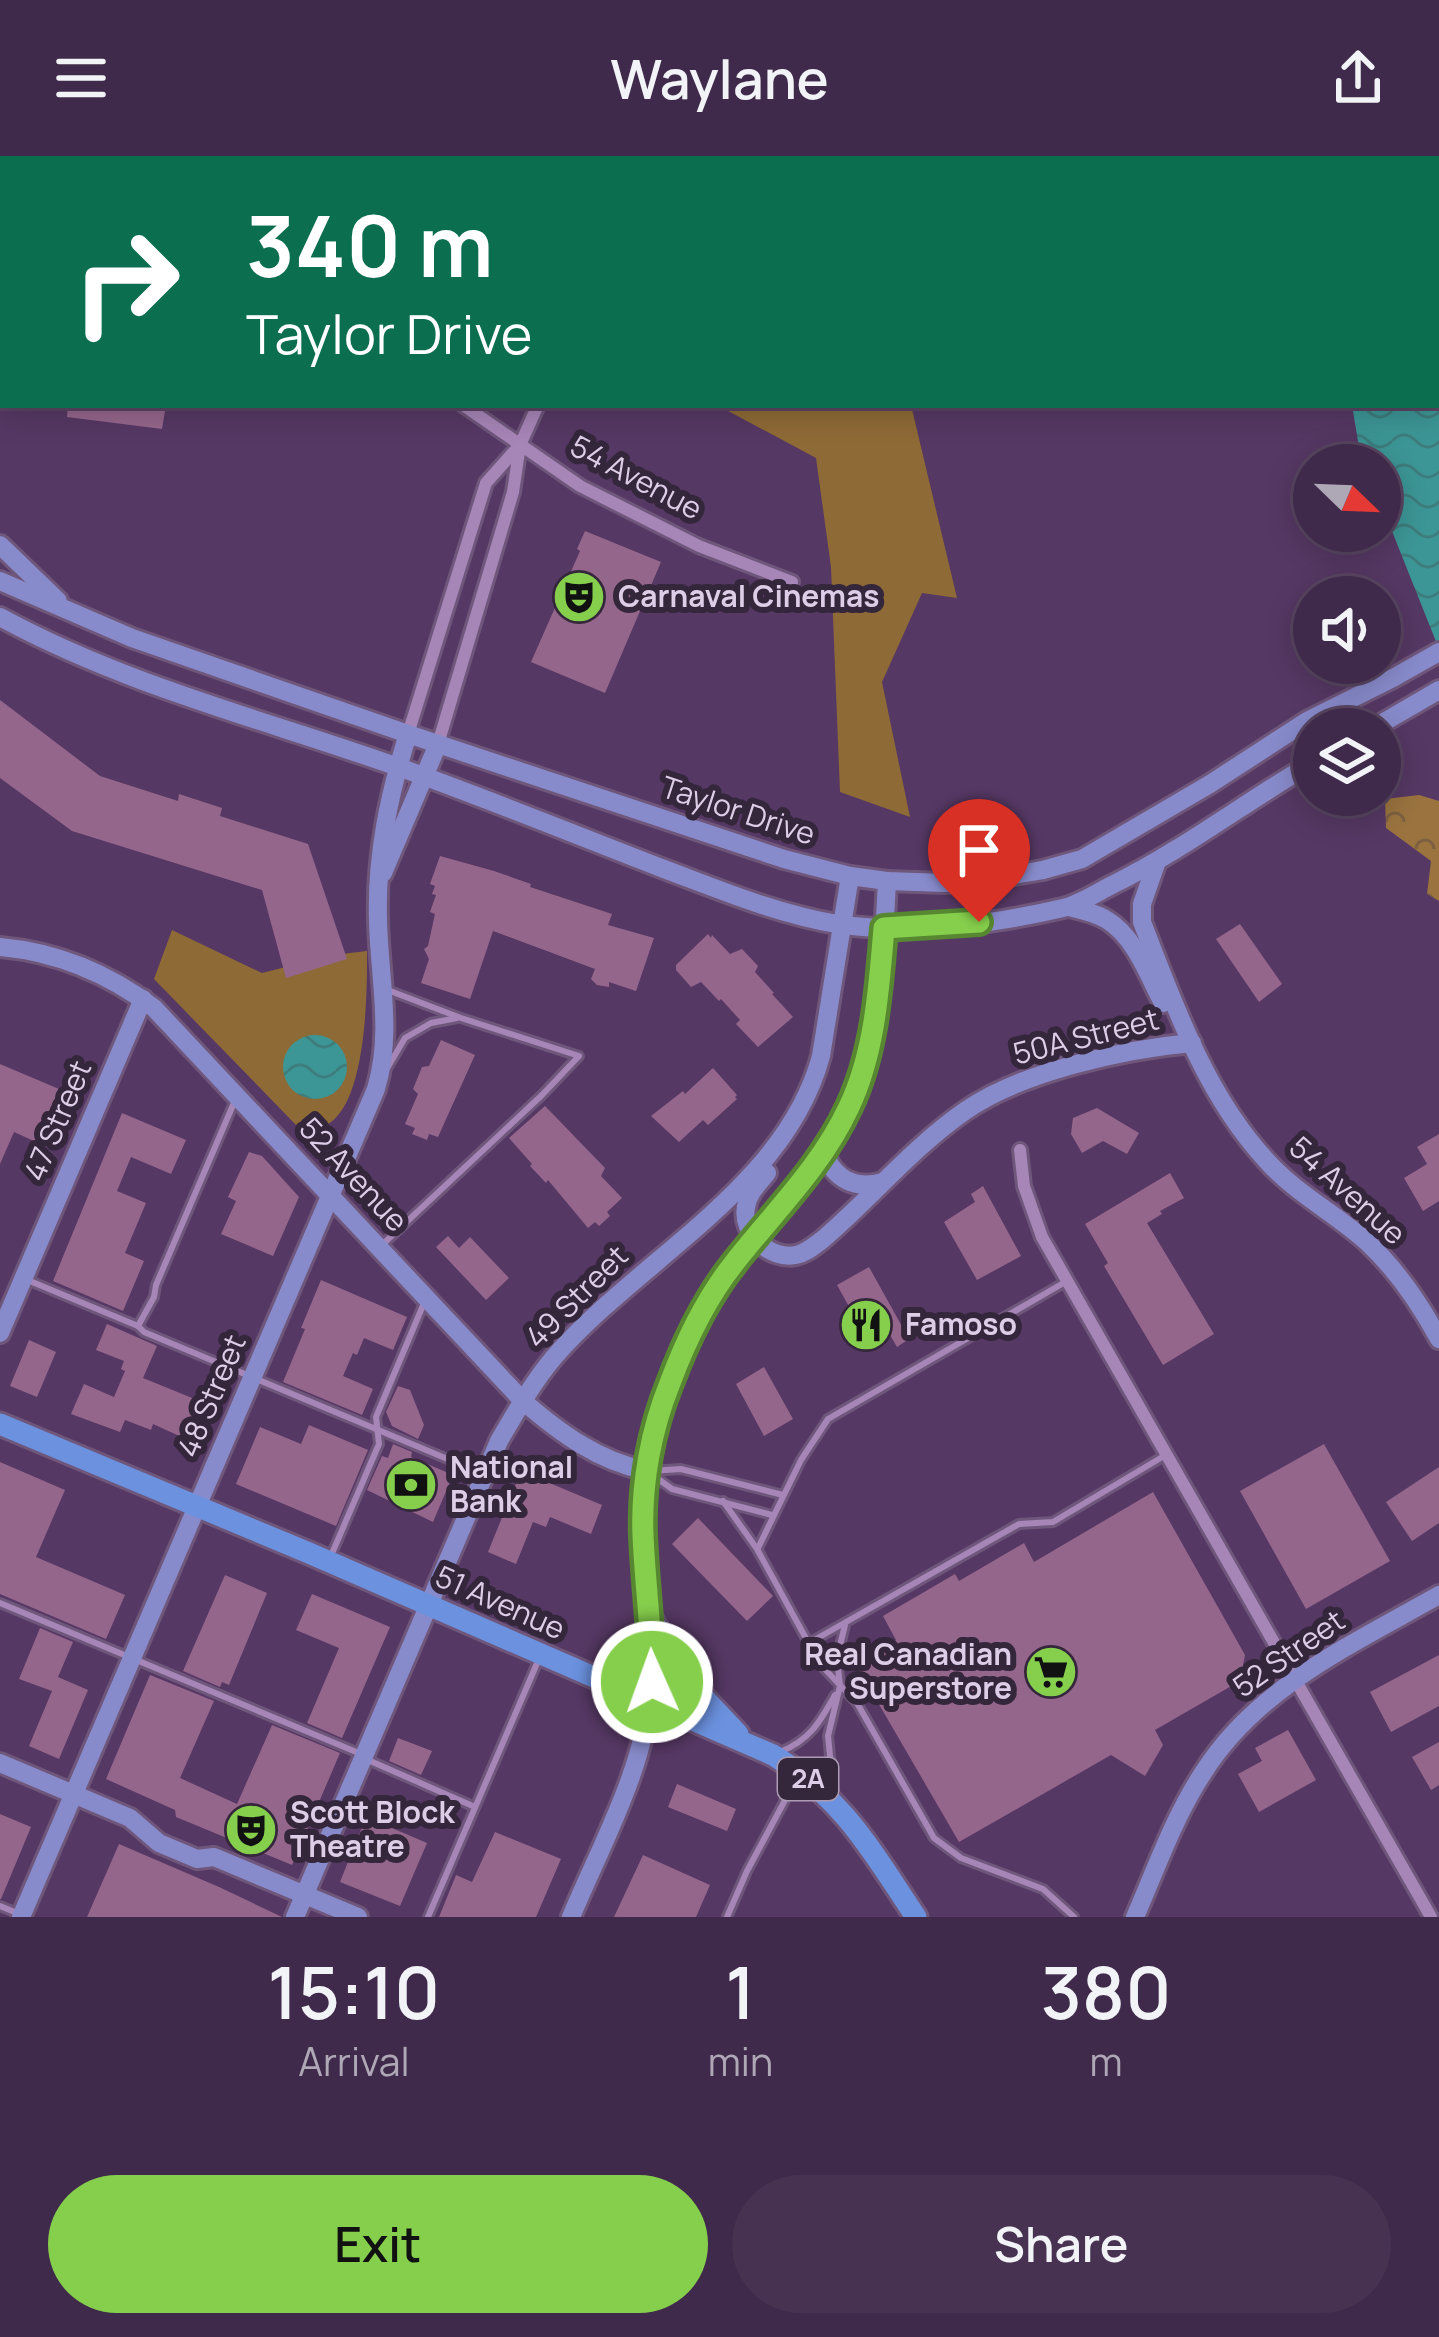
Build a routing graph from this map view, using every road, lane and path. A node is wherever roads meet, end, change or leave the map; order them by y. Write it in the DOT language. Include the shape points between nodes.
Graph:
graph roads {
  1 [pos="467,408"];
  2 [pos="537,408"];
  3 [pos="520,445"];
  4 [pos="0,545"];
  5 [pos="0,580"];
  6 [pos="792,582"];
  7 [pos="70,613"];
  8 [pos="1,618"];
  9 [pos="1439,652"];
  10 [pos="1439,690"];
  11 [pos="1401,712"];
  12 [pos="408,734"];
  13 [pos="438,744"];
  14 [pos="398,767"];
  15 [pos="1293,774"];
  16 [pos="425,777"];
  17 [pos="1156,863"];
  18 [pos="850,877"];
  19 [pos="887,881"];
  20 [pos="379,883"];
  21 [pos="1069,907"];
  22 [pos="842,925"];
  23 [pos="884,928"];
  24 [pos="0,947"];
  25 [pos="384,988"];
  26 [pos="143,999"];
  27 [pos="461,1018"];
  28 [pos="1187,1034"];
  29 [pos="380,1077"];
  30 [pos="237,1095"];
  31 [pos="793,1124"];
  32 [pos="1019,1150"];
  33 [pos="824,1153"];
  34 [pos="883,1182"];
  35 [pos="331,1195"];
  36 [pos="754,1238"];
  37 [pos="379,1248"];
  38 [pos="23,1278"];
  39 [pos="1067,1282"];
  40 [pos="425,1299"];
  41 [pos="138,1326"];
  42 [pos="0,1333"];
  43 [pos="1439,1339"];
  44 [pos="253,1378"];
  45 [pos="523,1401"];
  46 [pos="0,1424"];
  47 [pos="378,1431"];
  48 [pos="1166,1455"];
  49 [pos="647,1471"];
  50 [pos="484,1474"];
  51 [pos="783,1496"];
  52 [pos="723,1501"];
  53 [pos="197,1507"];
  54 [pos="774,1515"];
  55 [pos="758,1550"];
  56 [pos="329,1561"];
  57 [pos="1439,1594"];
  58 [pos="0,1603"];
  59 [pos="428,1604"];
  60 [pos="650,1615"];
  61 [pos="845,1624"];
  62 [pos="809,1643"];
  63 [pos="542,1653"];
  64 [pos="132,1658"];
  65 [pos="1295,1680"];
  66 [pos="840,1686"];
  67 [pos="650,1702"];
  68 [pos="746,1743"];
  69 [pos="773,1755"];
  70 [pos="364,1757"];
  71 [pos="0,1762"];
  72 [pos="800,1773"];
  73 [pos="74,1794"];
  74 [pos="836,1804"];
  75 [pos="475,1807"];
  76 [pos="305,1894"];
  77 [pos="0,1906"];
  78 [pos="23,1916"];
  79 [pos="295,1917"];
  80 [pos="358,1917"];
  81 [pos="428,1917"];
  82 [pos="571,1917"];
  83 [pos="728,1917"];
  84 [pos="916,1917"];
  85 [pos="1074,1917"];
  86 [pos="1135,1917"];
  87 [pos="1431,1917"];
  1 -- 3 [label="street, 54 Avenue"];
  2 -- 3 [label="street"];
  3 -- 6 [label="street, 54 Avenue" via="580,486 699,546"];
  3 -- 12 [label="street" via="486,483"];
  3 -- 13 [label="street"];
  4 -- 7 [label="main road"];
  5 -- 7 [label="main road, Taylor Drive"];
  7 -- 12 [label="main road, Taylor Drive"];
  8 -- 14 [label="main road" via="105,668"];
  9 -- 19 [label="main road, Taylor Drive" via="1307,721 1082,859 977,881"];
  10 -- 11 [label="main road"];
  12 -- 13 [label="main road, Taylor Drive"];
  12 -- 14 [label="main road, 48 Street"];
  13 -- 16 [label="main road, 48 Street"];
  13 -- 18 [label="main road, Taylor Drive"];
  14 -- 16 [label="main road"];
  14 -- 20 [label="main road, 48 Street"];
  15 -- 17 [label="main road"];
  16 -- 20 [label="main road, 48 Street"];
  16 -- 22 [label="main road" via="736,896"];
  17 -- 21 [label="main road"];
  17 -- 28 [label="main road" via="1142,922"];
  18 -- 19 [label="main road, Taylor Drive"];
  18 -- 22 [label="main road, 49 Street"];
  19 -- 23 [label="main road"];
  20 -- 25 [label="main road, 48 Street"];
  21 -- 23 [label="main road"];
  21 -- 28 [label="main road" via="1122,932"];
  22 -- 23 [label="main road"];
  22 -- 31 [label="main road, 49 Street" via="821,1056"];
  23 -- 33 [label="main road" via="861,1077"];
  24 -- 26 [label="main road, 52 Avenue" via="72,963"];
  25 -- 27 [label="lane"];
  25 -- 29 [label="main road, 48 Street"];
  26 -- 30 [label="main road, 52 Avenue"];
  26 -- 38 [label="main road, 47 Street"];
  27 -- 29 [label="lane" via="405,1038"];
  27 -- 37 [label="lane" via="579,1056"];
  28 -- 34 [label="main road, 50A Street" via="1005,1088 956,1118"];
  28 -- 43 [label="main road, 54 Avenue" via="1267,1162 1368,1243"];
  29 -- 35 [label="main road, 48 Street"];
  30 -- 35 [label="main road, 52 Avenue"];
  30 -- 41 [label="lane"];
  31 -- 36 [label="main road" via="748,1200"];
  31 -- 45 [label="main road, 49 Street" via="752,1175 555,1357"];
  32 -- 39 [label="street" via="1031,1213"];
  33 -- 34 [label="main road" via="846,1181"];
  33 -- 36 [label="main road"];
  34 -- 36 [label="main road, 50A Street" via="807,1251 780,1255"];
  35 -- 37 [label="main road, 52 Avenue"];
  35 -- 44 [label="main road, 48 Street"];
  36 -- 49 [label="main road" via="692,1331"];
  37 -- 40 [label="main road, 52 Avenue"];
  38 -- 41 [label="lane"];
  38 -- 42 [label="main road, 47 Street"];
  39 -- 48 [label="street"];
  39 -- 51 [label="lane" via="828,1420"];
  40 -- 45 [label="main road, 52 Avenue"];
  40 -- 47 [label="lane" via="376,1417"];
  41 -- 44 [label="lane"];
  44 -- 47 [label="lane"];
  44 -- 53 [label="main road, 48 Street"];
  45 -- 49 [label="main road, 52 Avenue" via="576,1442"];
  45 -- 50 [label="main road, 49 Street"];
  46 -- 53 [label="main road, 51 Avenue / 2A"];
  47 -- 50 [label="lane"];
  47 -- 56 [label="lane"];
  48 -- 61 [label="lane" via="1053,1522 1019,1524"];
  48 -- 65 [label="street"];
  49 -- 51 [label="lane" via="681,1469"];
  49 -- 52 [label="lane" via="672,1489"];
  49 -- 60 [label="main road"];
  50 -- 59 [label="main road, 49 Street"];
  51 -- 54 [label="lane"];
  52 -- 54 [label="lane"];
  52 -- 55 [label="lane"];
  53 -- 56 [label="main road, 51 Avenue / 2A"];
  53 -- 64 [label="main road, 48 Street"];
  54 -- 55 [label="lane"];
  55 -- 62 [label="lane"];
  56 -- 59 [label="main road, 51 Avenue / 2A"];
  57 -- 65 [label="main road, 52 Street"];
  58 -- 64 [label="lane"];
  59 -- 63 [label="main road, 51 Avenue / 2A"];
  59 -- 70 [label="main road, 49 Street"];
  60 -- 67 [label="main road"];
  60 -- 68 [label="main road" via="688,1681"];
  61 -- 62 [label="lane"];
  61 -- 66 [label="lane"];
  62 -- 66 [label="lane"];
  63 -- 67 [label="main road, 51 Avenue / 2A"];
  63 -- 75 [label="lane"];
  64 -- 70 [label="lane"];
  64 -- 73 [label="main road, 48 Street"];
  65 -- 86 [label="main road, 52 Street" via="1254,1710 1206,1768"];
  65 -- 87 [label="street"];
  66 -- 69 [label="lane" via="812,1733"];
  66 -- 74 [label="lane" via="828,1736"];
  66 -- 85 [label="lane" via="939,1843 1043,1888"];
  67 -- 68 [label="main road, 51 Avenue / 2A"];
  67 -- 82 [label="main road" via="634,1766"];
  68 -- 69 [label="main road, 51 Avenue / 2A"];
  69 -- 72 [label="main road, 51 Avenue / 2A"];
  70 -- 75 [label="lane"];
  70 -- 76 [label="main road, 49 Street"];
  71 -- 73 [label="main road"];
  72 -- 74 [label="main road, 51 Avenue / 2A"];
  72 -- 83 [label="lane"];
  73 -- 76 [label="main road" via="130,1818 159,1843"];
  73 -- 78 [label="main road, 48 Street"];
  74 -- 84 [label="main road, 51 Avenue / 2A"];
  75 -- 81 [label="lane"];
  76 -- 79 [label="main road, 49 Street"];
  76 -- 80 [label="main road"];
  77 -- 78 [label="lane"];
}
